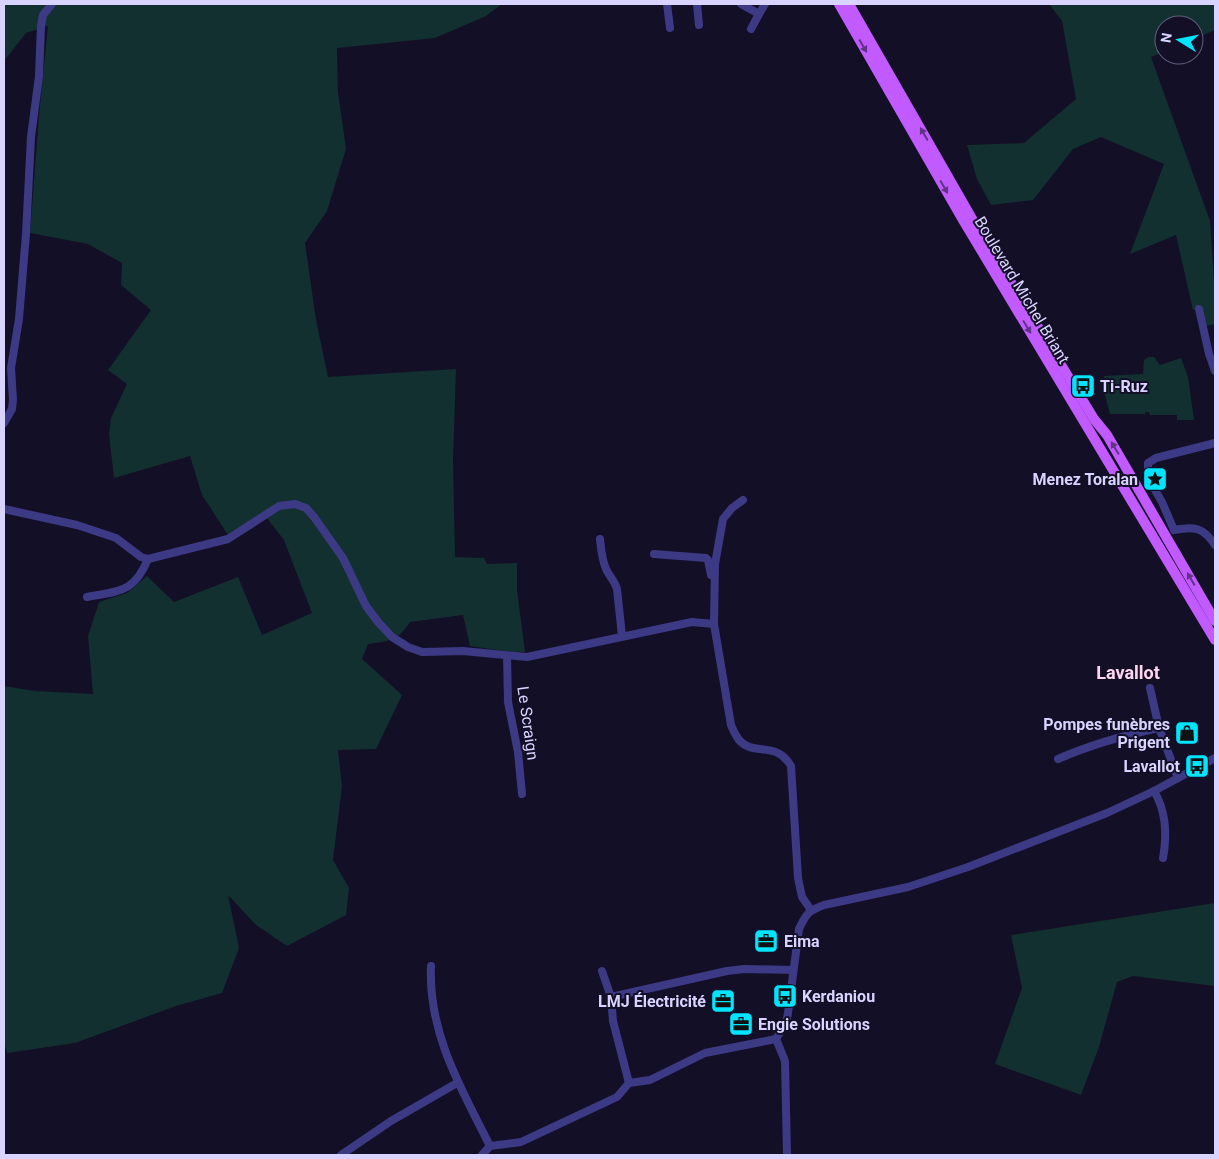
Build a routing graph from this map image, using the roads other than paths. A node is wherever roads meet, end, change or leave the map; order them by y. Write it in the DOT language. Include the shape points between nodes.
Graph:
graph roads {
  1 [pos="52,4"];
  2 [pos="667,4"];
  3 [pos="697,4"];
  4 [pos="741,4"];
  5 [pos="765,4"];
  6 [pos="839,4"];
  7 [pos="849,4"];
  8 [pos="759,14"];
  9 [pos="699,25"];
  10 [pos="670,28"];
  11 [pos="751,29"];
  12 [pos="877,61"];
  13 [pos="1199,309"];
  14 [pos="1215,371"];
  15 [pos="4,423"];
  16 [pos="1215,442"];
  17 [pos="1156,491"];
  18 [pos="1143,496"];
  19 [pos="743,500"];
  20 [pos="4,509"];
  21 [pos="1148,527"];
  22 [pos="1170,534"];
  23 [pos="600,539"];
  24 [pos="1215,545"];
  25 [pos="654,554"];
  26 [pos="148,559"];
  27 [pos="715,583"];
  28 [pos="86,597"];
  29 [pos="1215,622"];
  30 [pos="714,624"];
  31 [pos="622,636"];
  32 [pos="1215,640"];
  33 [pos="507,656"];
  34 [pos="1150,688"];
  35 [pos="1159,728"];
  36 [pos="1215,758"];
  37 [pos="1058,759"];
  38 [pos="1178,778"];
  39 [pos="1154,792"];
  40 [pos="522,794"];
  41 [pos="1012,850"];
  42 [pos="1163,858"];
  43 [pos="1015,859"];
  44 [pos="811,910"];
  45 [pos="430,966"];
  46 [pos="793,970"];
  47 [pos="602,971"];
  48 [pos="611,997"];
  49 [pos="776,1039"];
  50 [pos="457,1083"];
  51 [pos="629,1083"];
  52 [pos="490,1146"];
  53 [pos="341,1155"];
  54 [pos="482,1155"];
  55 [pos="787,1155"];
  1 -- 15 [label="street" via="43,16 41,26 19,318 11,368 14,400"];
  2 -- 10 [label="street"];
  3 -- 9 [label="street"];
  4 -- 8 [label="street"];
  5 -- 8 [label="street"];
  6 -- 12 [label="main road, Boulevard Michel Briant, one-way"];
  7 -- 12 [label="main road, Boulevard Michel Briant"];
  8 -- 11 [label="street"];
  18 -- 12 [label="main road, Boulevard Michel Briant, one-way"];
  12 -- 21 [label="main road, Boulevard Michel Briant, one-way" via="963,220"];
  13 -- 14 [label="street"];
  16 -- 17 [label="street" via="1148,463 1148,478"];
  17 -- 18 [label="street"];
  17 -- 22 [label="street"];
  18 -- 22 [label="main road, Boulevard Michel Briant"];
  19 -- 27 [label="street" via="723,518"];
  20 -- 26 [label="street" via="77,525 116,538"];
  21 -- 22 [label="street"];
  21 -- 32 [label="main road, Boulevard Michel Briant"];
  22 -- 24 [label="street" via="1188,527 1202,530"];
  29 -- 22 [label="main road, Boulevard Michel Briant, one-way"];
  23 -- 31 [label="street" via="607,570 618,589"];
  25 -- 27 [label="street" via="706,558"];
  26 -- 28 [label="street" via="142,573 125,590"];
  26 -- 33 [label="street" via="228,539 280,506 295,504 306,508 314,517 343,558 366,606 392,637 408,648 422,652 463,651"];
  27 -- 30 [label="street"];
  30 -- 31 [label="street" via="692,622"];
  30 -- 44 [label="street" via="735,733 749,746 786,756 791,766 798,878 802,897"];
  31 -- 33 [label="street" via="527,657"];
  33 -- 40 [label="street, Le Scraign" via="508,702"];
  34 -- 35 [label="street"];
  35 -- 37 [label="street"];
  35 -- 38 [label="street"];
  36 -- 38 [label="street"];
  38 -- 39 [label="street"];
  39 -- 41 [label="street"];
  39 -- 42 [label="street" via="1164,816"];
  41 -- 43 [label="street"];
  41 -- 44 [label="street" via="936,879"];
  44 -- 46 [label="street" via="799,929"];
  45 -- 50 [label="street" via="435,1016"];
  46 -- 48 [label="street" via="727,971"];
  46 -- 49 [label="street" via="786,1022"];
  47 -- 48 [label="street"];
  48 -- 51 [label="street" via="613,1021"];
  49 -- 51 [label="street" via="705,1053 650,1080"];
  49 -- 55 [label="street" via="785,1061"];
  50 -- 52 [label="street"];
  50 -- 53 [label="street" via="391,1121"];
  51 -- 52 [label="street" via="617,1097 551,1129 521,1142"];
  52 -- 54 [label="street"];
}
